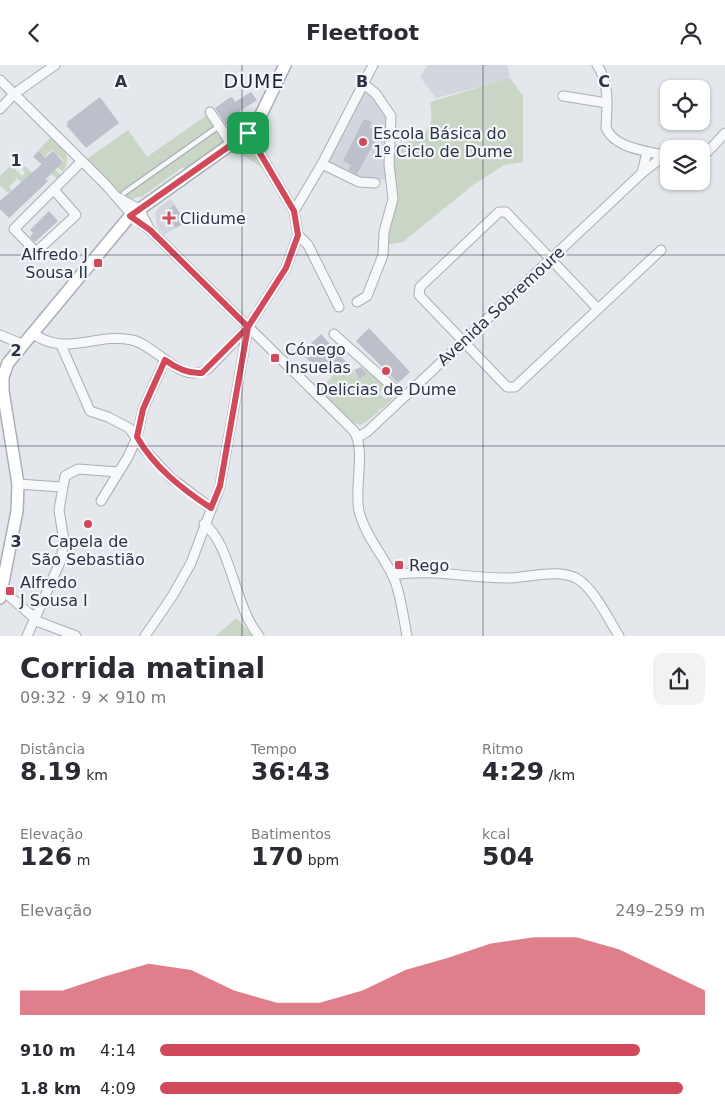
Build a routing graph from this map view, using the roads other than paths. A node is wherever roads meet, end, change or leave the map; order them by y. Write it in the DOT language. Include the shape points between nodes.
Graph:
graph roads {
  1 [pos="55,65"];
  2 [pos="285,65"];
  3 [pos="373,65"];
  4 [pos="597,65"];
  5 [pos="0,80"];
  6 [pos="363,83"];
  7 [pos="14,94"];
  8 [pos="564,96"];
  9 [pos="607,103"];
  10 [pos="0,109"];
  11 [pos="210,112"];
  12 [pos="219,126"];
  13 [pos="248,133"];
  14 [pos="725,133"];
  15 [pos="232,145"];
  16 [pos="710,151"];
  17 [pos="647,152"];
  18 [pos="660,155"];
  19 [pos="660,160"];
  20 [pos="82,161"];
  21 [pos="322,164"];
  22 [pos="642,173"];
  23 [pos="375,183"];
  24 [pos="54,190"];
  25 [pos="121,196"];
  26 [pos="294,211"];
  27 [pos="135,212"];
  28 [pos="298,235"];
  29 [pos="661,250"];
  30 [pos="551,259"];
  31 [pos="357,303"];
  32 [pos="339,307"];
  33 [pos="598,309"];
  34 [pos="248,327"];
  35 [pos="32,333"];
  36 [pos="334,334"];
  37 [pos="0,335"];
  38 [pos="463,341"];
  39 [pos="22,344"];
  40 [pos="61,345"];
  41 [pos="165,360"];
  42 [pos="404,397"];
  43 [pos="137,437"];
  44 [pos="358,437"];
  45 [pos="118,472"];
  46 [pos="18,483"];
  47 [pos="62,487"];
  48 [pos="101,501"];
  49 [pos="211,508"];
  50 [pos="204,524"];
  51 [pos="392,575"];
  52 [pos="1,594"];
  53 [pos="34,618"];
  54 [pos="27,636"];
  55 [pos="76,636"];
  56 [pos="145,636"];
  57 [pos="259,636"];
  58 [pos="407,636"];
  59 [pos="619,636"];
  1 -- 7 [label="street"];
  2 -- 13 [label="street" via="260,121"];
  3 -- 6 [label="street"];
  4 -- 9 [label="street" via="607,86"];
  5 -- 7 [label="street"];
  6 -- 21 [label="street"];
  6 -- 31 [label="street" via="376,94 391,116 389,164 393,199 384,232 383,255 367,296"];
  7 -- 10 [label="street"];
  7 -- 20 [label="street"];
  8 -- 9 [label="street"];
  9 -- 17 [label="street" via="606,128 609,134 620,143"];
  11 -- 12 [label="street"];
  12 -- 15 [label="street"];
  12 -- 25 [label="lane"];
  13 -- 15 [label="street"];
  13 -- 26 [label="street"];
  14 -- 16 [label="street"];
  15 -- 27 [label="street"];
  17 -- 18 [label="street"];
  17 -- 22 [label="street"];
  19 -- 22 [label="street, Avenida Sobremoure"];
  20 -- 24 [label="street"];
  20 -- 25 [label="street"];
  21 -- 23 [label="street" via="359,182"];
  21 -- 26 [label="street"];
  22 -- 30 [label="street, Avenida Sobremoure"];
  24 -- 24 [label="street" via="14,229 36,252 76,215"];
  25 -- 27 [label="street"];
  26 -- 28 [label="street"];
  27 -- 34 [label="street"];
  27 -- 35 [label="street"];
  28 -- 32 [label="street" via="308,245"];
  28 -- 34 [label="street" via="286,268"];
  29 -- 33 [label="street"];
  30 -- 33 [label="street"];
  30 -- 38 [label="street, Avenida Sobremoure"];
  30 -- 38 [label="street" via="506,212 499,212 420,287 419,295"];
  33 -- 38 [label="street" via="511,389"];
  34 -- 41 [label="street" via="202,373 174,367"];
  34 -- 44 [label="street"];
  34 -- 49 [label="street" via="220,486"];
  35 -- 39 [label="street"];
  35 -- 40 [label="street" via="50,344"];
  36 -- 42 [label="street"];
  37 -- 39 [label="street"];
  38 -- 42 [label="street, Avenida Sobremoure"];
  39 -- 46 [label="street" via="8,363 3,377"];
  40 -- 41 [label="street" via="131,340 146,344"];
  40 -- 43 [label="street" via="90,411 129,428"];
  41 -- 43 [label="street" via="143,409"];
  42 -- 44 [label="street, Avenida Sobremoure"];
  43 -- 45 [label="street"];
  43 -- 49 [label="street" via="144,450 171,478"];
  44 -- 51 [label="street" via="359,510 366,531"];
  45 -- 47 [label="street" via="78,469 65,476"];
  45 -- 48 [label="street"];
  46 -- 47 [label="street"];
  46 -- 52 [label="street" via="17,511"];
  47 -- 53 [label="street" via="59,510 64,541 61,561"];
  49 -- 50 [label="street"];
  50 -- 56 [label="street" via="191,563"];
  50 -- 57 [label="street" via="217,536 244,612"];
  51 -- 58 [label="street"];
  51 -- 59 [label="street" via="414,571 509,578 565,573 587,587"];
  52 -- 53 [label="street"];
  53 -- 54 [label="street"];
  53 -- 55 [label="street"];
}
